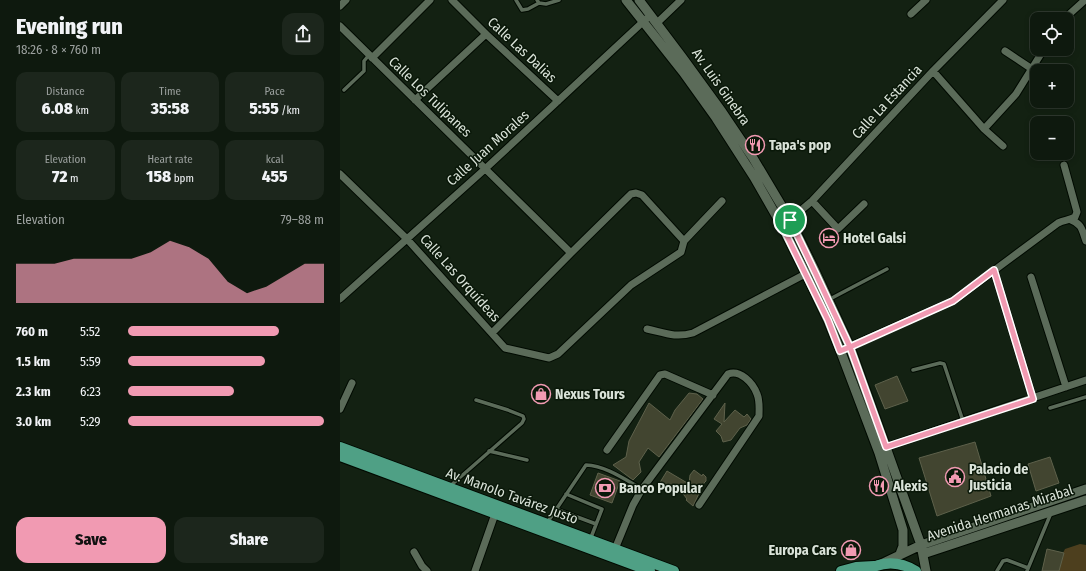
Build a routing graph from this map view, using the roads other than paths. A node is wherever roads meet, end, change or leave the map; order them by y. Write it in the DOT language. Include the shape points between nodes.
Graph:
graph roads {
  1 [pos="346,0"];
  2 [pos="430,0"];
  3 [pos="452,0"];
  4 [pos="516,0"];
  5 [pos="559,0"];
  6 [pos="626,0"];
  7 [pos="639,0"];
  8 [pos="681,0"];
  9 [pos="926,0"];
  10 [pos="1002,0"];
  11 [pos="1085,0"];
  12 [pos="538,1"];
  13 [pos="340,6"];
  14 [pos="1072,12"];
  15 [pos="911,14"];
  16 [pos="651,15"];
  17 [pos="643,22"];
  18 [pos="657,22"];
  19 [pos="340,26"];
  20 [pos="486,34"];
  21 [pos="1005,51"];
  22 [pos="371,56"];
  23 [pos="1030,68"];
  24 [pos="934,71"];
  25 [pos="1030,72"];
  26 [pos="344,90"];
  27 [pos="415,100"];
  28 [pos="558,102"];
  29 [pos="984,129"];
  30 [pos="1004,146"];
  31 [pos="1064,165"];
  32 [pos="485,169"];
  33 [pos="340,174"];
  34 [pos="722,200"];
  35 [pos="812,201"];
  36 [pos="864,204"];
  37 [pos="1071,220"];
  38 [pos="786,223"];
  39 [pos="407,238"];
  40 [pos="684,241"];
  41 [pos="1086,241"];
  42 [pos="570,253"];
  43 [pos="887,269"];
  44 [pos="994,270"];
  45 [pos="810,272"];
  46 [pos="1031,277"];
  47 [pos="340,299"];
  48 [pos="828,300"];
  49 [pos="647,329"];
  50 [pos="492,333"];
  51 [pos="850,347"];
  52 [pos="840,351"];
  53 [pos="913,370"];
  54 [pos="1086,380"];
  55 [pos="352,383"];
  56 [pos="1066,387"];
  57 [pos="713,394"];
  58 [pos="1086,397"];
  59 [pos="1033,399"];
  60 [pos="476,400"];
  61 [pos="1050,408"];
  62 [pos="340,409"];
  63 [pos="963,422"];
  64 [pos="886,447"];
  65 [pos="607,450"];
  66 [pos="489,451"];
  67 [pos="341,452"];
  68 [pos="527,460"];
  69 [pos="448,487"];
  70 [pos="1086,488"];
  71 [pos="642,489"];
  72 [pos="566,494"];
  73 [pos="1086,500"];
  74 [pos="699,505"];
  75 [pos="556,509"];
  76 [pos="1052,511"];
  77 [pos="495,514"];
  78 [pos="546,524"];
  79 [pos="596,524"];
  80 [pos="590,540"];
  81 [pos="615,549"];
  82 [pos="922,550"];
  83 [pos="414,552"];
  84 [pos="900,554"];
  85 [pos="874,567"];
  86 [pos="1027,569"];
  87 [pos="427,571"];
  88 [pos="475,571"];
  89 [pos="650,571"];
  90 [pos="674,571"];
  91 [pos="841,571"];
  92 [pos="916,571"];
  93 [pos="926,571"];
  94 [pos="997,571"];
  1 -- 13 [label="street"];
  2 -- 22 [label="street"];
  3 -- 20 [label="street, Calle Las Dalias"];
  4 -- 12 [label="lane" via="522,10 528,9"];
  5 -- 12 [label="lane" via="546,4"];
  6 -- 17 [label="street, Av. Luis Ginebra"];
  7 -- 16 [label="street, Av. Luis Ginebra"];
  8 -- 18 [label="street"];
  9 -- 15 [label="street"];
  10 -- 24 [label="street, Calle La Estancia"];
  11 -- 14 [label="street"];
  16 -- 17 [label="street, Calle Juan Morales"];
  16 -- 18 [label="street, Av. Luis Ginebra"];
  17 -- 28 [label="street, Calle Juan Morales"];
  17 -- 38 [label="street, Av. Luis Ginebra" via="716,118"];
  18 -- 38 [label="street, Av. Luis Ginebra" via="753,158"];
  19 -- 22 [label="street, Calle Los Tulipanes"];
  20 -- 27 [label="street"];
  20 -- 28 [label="street, Calle Las Dalias"];
  21 -- 23 [label="street"];
  22 -- 26 [label="lane" via="364,61 364,71"];
  22 -- 27 [label="street, Calle Los Tulipanes"];
  24 -- 29 [label="street"];
  24 -- 35 [label="street, Calle La Estancia"];
  25 -- 29 [label="street" via="1016,94"];
  27 -- 32 [label="street, Calle Los Tulipanes"];
  28 -- 32 [label="street, Calle Juan Morales"];
  29 -- 30 [label="street"];
  31 -- 37 [label="street" via="1077,212"];
  32 -- 39 [label="street, Calle Juan Morales"];
  32 -- 42 [label="street, Calle Los Tulipanes"];
  33 -- 39 [label="street, Calle Las Orquídeas"];
  34 -- 40 [label="street, Calle Las Orquídeas"];
  35 -- 36 [label="street" via="838,229"];
  35 -- 38 [label="street, Calle La Estancia"];
  37 -- 41 [label="street" via="1082,228"];
  37 -- 44 [label="street" via="1058,222"];
  38 -- 45 [label="street, Av. Luis Ginebra"];
  39 -- 47 [label="street, Calle Juan Morales"];
  39 -- 50 [label="street, Calle Las Orquídeas"];
  40 -- 42 [label="street" via="642,195 636,193 631,194"];
  40 -- 50 [label="street, Calle Las Orquídeas" via="681,252 631,284 558,354 549,358 505,348"];
  42 -- 50 [label="street"];
  43 -- 48 [label="lane"];
  44 -- 51 [label="street" via="953,301"];
  44 -- 59 [label="street"];
  45 -- 48 [label="street, Av. Luis Ginebra"];
  45 -- 49 [label="street" via="693,333 674,336"];
  45 -- 52 [label="street, Av. Luis Ginebra"];
  46 -- 56 [label="street"];
  48 -- 51 [label="street, Av. Luis Ginebra"];
  51 -- 52 [label="street"];
  51 -- 64 [label="street, Av. Luis Ginebra"];
  52 -- 84 [label="street, Av. Luis Ginebra" via="879,453 903,530"];
  53 -- 63 [label="lane" via="944,364"];
  54 -- 56 [label="street"];
  55 -- 62 [label="street"];
  56 -- 59 [label="street"];
  57 -- 65 [label="street" via="665,374 660,375"];
  57 -- 71 [label="street"];
  57 -- 74 [label="street" via="728,374 740,374 758,394 759,416"];
  58 -- 61 [label="lane"];
  59 -- 63 [label="street"];
  60 -- 66 [label="lane" via="508,410 523,416 524,419"];
  63 -- 64 [label="street"];
  64 -- 82 [label="street, Av. Luis Ginebra"];
  66 -- 68 [label="lane"];
  66 -- 69 [label="lane"];
  67 -- 69 [label="main road, Av. Manolo Tavárez Justo"];
  67 -- 77 [label="main road, Av. Manolo Tavárez Justo"];
  69 -- 78 [label="main road, Av. Manolo Tavárez Justo"];
  70 -- 82 [label="street, Avenida Hermanas Mirabal"];
  71 -- 72 [label="lane" via="617,475 596,466 586,465"];
  71 -- 81 [label="street"];
  72 -- 75 [label="lane"];
  72 -- 79 [label="lane" via="602,509"];
  73 -- 76 [label="street, Avenida Hermanas Mirabal"];
  75 -- 78 [label="lane"];
  75 -- 79 [label="lane"];
  76 -- 82 [label="street, Avenida Hermanas Mirabal"];
  76 -- 86 [label="lane"];
  77 -- 88 [label="street"];
  77 -- 89 [label="main road, Av. Manolo Tavárez Justo"];
  78 -- 80 [label="main road, Av. Manolo Tavárez Justo"];
  79 -- 80 [label="lane"];
  80 -- 81 [label="main road, Av. Manolo Tavárez Justo"];
  81 -- 90 [label="main road, Av. Manolo Tavárez Justo"];
  82 -- 84 [label="street, Avenida Hermanas Mirabal"];
  82 -- 93 [label="street, Av. Luis Ginebra"];
  83 -- 87 [label="street"];
  84 -- 85 [label="street, Avenida Hermanas Mirabal"];
  85 -- 91 [label="main road" via="856,567"];
  85 -- 92 [label="main road" via="894,563"];
  86 -- 94 [label="lane" via="1007,560 1003,561"];
}
